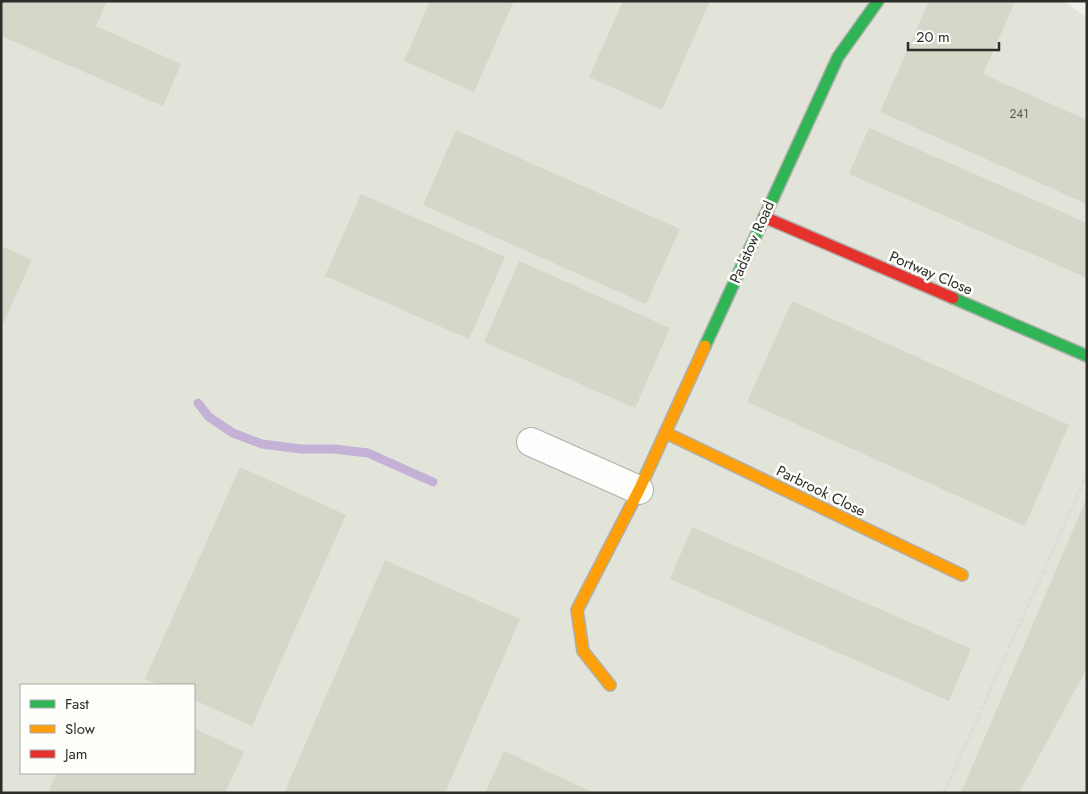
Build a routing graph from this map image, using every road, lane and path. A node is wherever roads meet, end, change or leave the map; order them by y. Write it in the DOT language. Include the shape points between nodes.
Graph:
graph roads {
  1 [pos="878,1"];
  2 [pos="764,217"];
  3 [pos="1087,356"];
  4 [pos="666,433"];
  5 [pos="531,442"];
  6 [pos="1087,474"];
  7 [pos="639,490"];
  8 [pos="962,575"];
  9 [pos="610,685"];
  10 [pos="944,793"];
  1 -- 2 [label="street, Padstow Road" via="838,57"];
  2 -- 3 [label="street, Portway Close"];
  2 -- 4 [label="street, Padstow Road"];
  4 -- 7 [label="street, Padstow Road"];
  4 -- 8 [label="street, Parbrook Close"];
  5 -- 7 [label="street"];
  6 -- 10 [label="path"];
  7 -- 9 [label="street, Padstow Road" via="578,610 583,651"];
}
